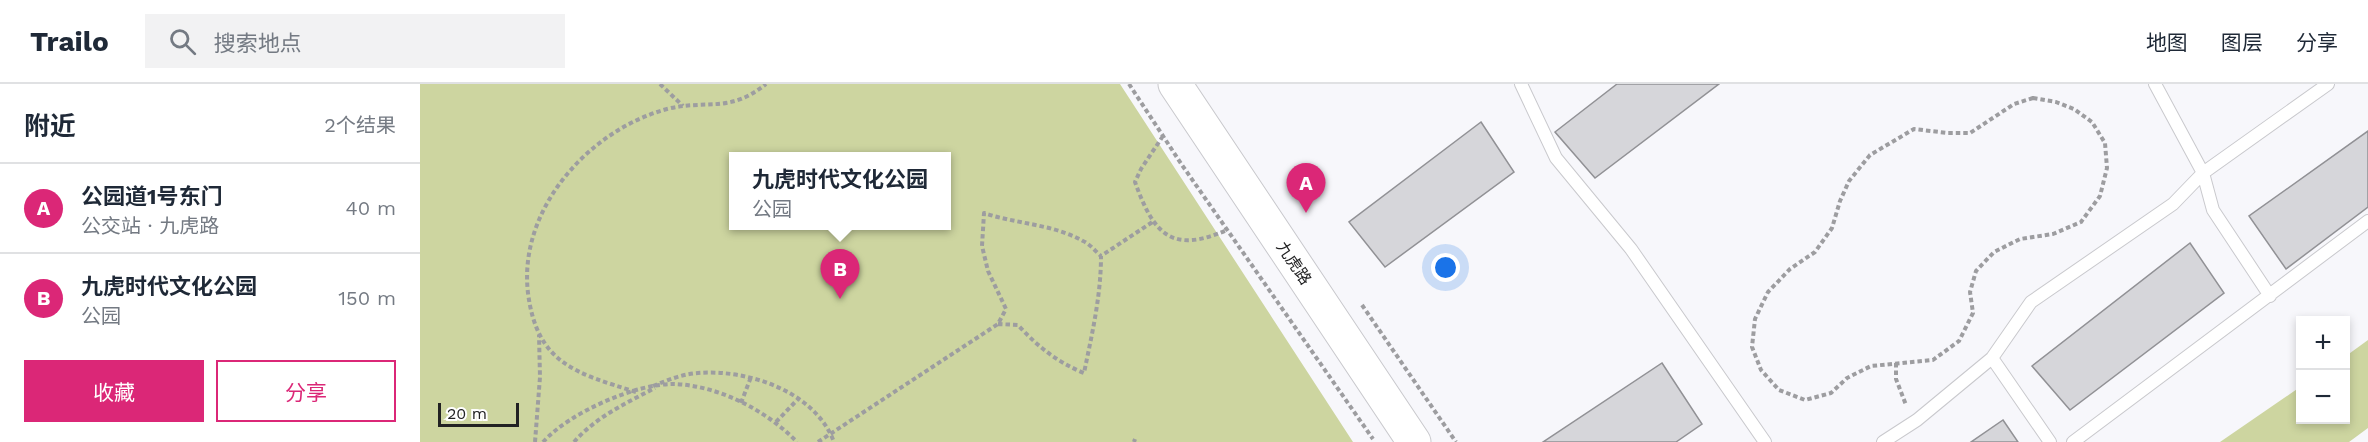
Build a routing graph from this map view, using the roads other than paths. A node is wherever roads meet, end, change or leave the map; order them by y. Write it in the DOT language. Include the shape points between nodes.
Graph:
graph roads {
  1 [pos="1175,84"];
  2 [pos="1521,84"];
  3 [pos="2155,84"];
  4 [pos="2328,84"];
  5 [pos="2203,173"];
  6 [pos="2368,221"];
  7 [pos="2270,296"];
  8 [pos="1992,358"];
  9 [pos="1414,442"];
  10 [pos="1765,442"];
  11 [pos="1883,442"];
  12 [pos="2050,442"];
  13 [pos="2073,442"];
  1 -- 9 [label="street, 九虎路"];
  2 -- 10 [label="lane" via="1556,158 1630,249"];
  3 -- 5 [label="lane"];
  4 -- 5 [label="lane"];
  5 -- 7 [label="lane" via="2213,210"];
  5 -- 8 [label="lane" via="2173,204 2031,302"];
  6 -- 7 [label="lane"];
  7 -- 13 [label="lane"];
  8 -- 11 [label="lane" via="1917,420"];
  8 -- 12 [label="lane"];
}
